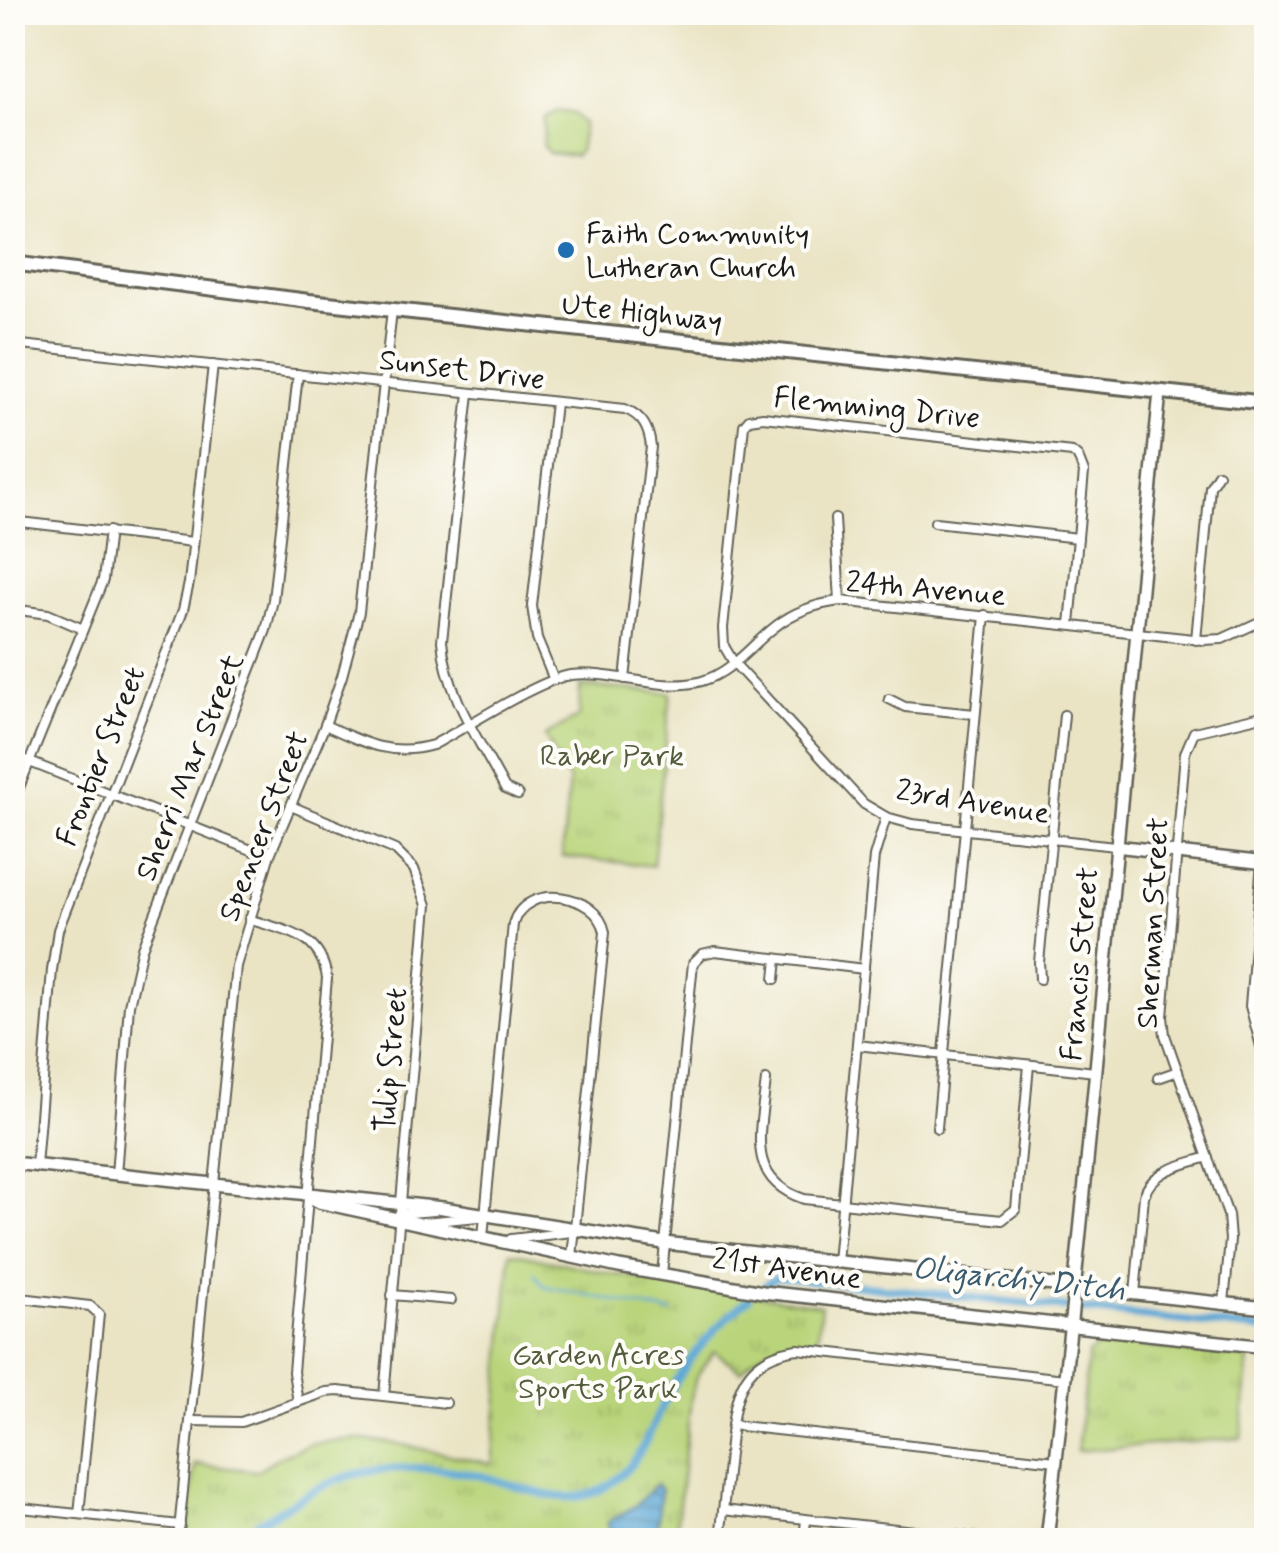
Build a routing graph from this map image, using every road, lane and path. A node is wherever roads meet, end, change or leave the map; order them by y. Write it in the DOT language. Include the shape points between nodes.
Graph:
graph roads {
  1 [pos="12,263"];
  2 [pos="392,310"];
  3 [pos="12,344"];
  4 [pos="213,365"];
  5 [pos="298,374"];
  6 [pos="385,382"];
  7 [pos="1160,392"];
  8 [pos="469,393"];
  9 [pos="555,402"];
  10 [pos="1266,403"];
  11 [pos="1218,474"];
  12 [pos="835,519"];
  13 [pos="12,521"];
  14 [pos="935,522"];
  15 [pos="109,531"];
  16 [pos="1078,538"];
  17 [pos="193,542"];
  18 [pos="840,601"];
  19 [pos="12,609"];
  20 [pos="985,616"];
  21 [pos="1266,619"];
  22 [pos="1070,625"];
  23 [pos="83,629"];
  24 [pos="1135,632"];
  25 [pos="1196,640"];
  26 [pos="734,663"];
  27 [pos="625,679"];
  28 [pos="554,680"];
  29 [pos="889,699"];
  30 [pos="975,714"];
  31 [pos="1064,715"];
  32 [pos="1266,715"];
  33 [pos="472,724"];
  34 [pos="325,725"];
  35 [pos="12,755"];
  36 [pos="30,762"];
  37 [pos="110,794"];
  38 [pos="518,794"];
  39 [pos="12,805"];
  40 [pos="291,806"];
  41 [pos="1266,812"];
  42 [pos="886,817"];
  43 [pos="190,826"];
  44 [pos="964,830"];
  45 [pos="1050,839"];
  46 [pos="1115,846"];
  47 [pos="1176,853"];
  48 [pos="269,857"];
  49 [pos="1264,863"];
  50 [pos="606,906"];
  51 [pos="597,913"];
  52 [pos="249,919"];
  53 [pos="777,958"];
  54 [pos="864,969"];
  55 [pos="775,978"];
  56 [pos="1040,979"];
  57 [pos="857,1045"];
  58 [pos="944,1055"];
  59 [pos="1029,1065"];
  60 [pos="1266,1065"];
  61 [pos="1178,1071"];
  62 [pos="1095,1072"];
  63 [pos="1158,1078"];
  64 [pos="766,1080"];
  65 [pos="938,1128"];
  66 [pos="1208,1157"];
  67 [pos="12,1163"];
  68 [pos="36,1166"];
  69 [pos="116,1174"];
  70 [pos="215,1186"];
  71 [pos="778,1188"];
  72 [pos="308,1196"];
  73 [pos="770,1198"];
  74 [pos="842,1204"];
  75 [pos="399,1212"];
  76 [pos="484,1214"];
  77 [pos="414,1222"];
  78 [pos="576,1230"];
  79 [pos="487,1238"];
  80 [pos="664,1243"];
  81 [pos="572,1257"];
  82 [pos="837,1262"];
  83 [pos="662,1274"];
  84 [pos="1075,1293"];
  85 [pos="392,1294"];
  86 [pos="1136,1294"];
  87 [pos="12,1297"];
  88 [pos="452,1300"];
  89 [pos="1224,1303"];
  90 [pos="1266,1308"];
  91 [pos="1072,1322"];
  92 [pos="1266,1347"];
  93 [pos="1066,1379"];
  94 [pos="384,1396"];
  95 [pos="298,1402"];
  96 [pos="446,1403"];
  97 [pos="192,1421"];
  98 [pos="732,1426"];
  99 [pos="1056,1461"];
  100 [pos="12,1507"];
  101 [pos="724,1510"];
  102 [pos="79,1514"];
  103 [pos="806,1520"];
  104 [pos="180,1525"];
  105 [pos="890,1528"];
  106 [pos="178,1540"];
  107 [pos="720,1540"];
  108 [pos="804,1540"];
  109 [pos="889,1540"];
  110 [pos="997,1540"];
  111 [pos="1047,1540"];
  1 -- 2 [label="main road, Ute Highway"];
  2 -- 6 [label="street, Spencer Street"];
  2 -- 7 [label="main road, Ute Highway"];
  3 -- 4 [label="street, Sunset Drive"];
  4 -- 5 [label="street, Sunset Drive"];
  4 -- 17 [label="street, Frontier Street"];
  5 -- 6 [label="street, Sunset Drive"];
  5 -- 43 [label="street, Sherri Mar Street" via="266,630"];
  6 -- 8 [label="street, Sunset Drive"];
  6 -- 34 [label="street, Spencer Street" via="359,612"];
  7 -- 10 [label="main road, Ute Highway"];
  7 -- 24 [label="street, Francis Street"];
  8 -- 9 [label="street, Sunset Drive"];
  8 -- 33 [label="street" via="442,642 450,682"];
  9 -- 27 [label="street, Sunset Drive" via="625,408 642,419 650,436"];
  9 -- 28 [label="street" via="532,606"];
  11 -- 25 [label="street" via="1210,487"];
  12 -- 18 [label="street"];
  13 -- 15 [label="street"];
  14 -- 16 [label="street"];
  15 -- 17 [label="street"];
  15 -- 23 [label="street" via="103,580"];
  16 -- 22 [label="street, Flemming Drive"];
  16 -- 26 [label="street, Flemming Drive" via="1082,454 746,416 723,628"];
  17 -- 37 [label="street, Frontier Street" via="183,610"];
  18 -- 20 [label="street, 24th Avenue"];
  18 -- 26 [label="street, 24th Avenue" via="786,618"];
  19 -- 23 [label="street"];
  20 -- 22 [label="street, 24th Avenue"];
  20 -- 30 [label="street"];
  21 -- 25 [label="street, 24th Avenue" via="1222,638"];
  22 -- 24 [label="street, 24th Avenue"];
  23 -- 36 [label="street"];
  24 -- 25 [label="street, 24th Avenue"];
  24 -- 46 [label="street, Francis Street"];
  26 -- 27 [label="street, 24th Avenue" via="689,684"];
  26 -- 42 [label="street, 23rd Avenue" via="854,794"];
  27 -- 28 [label="street, 24th Avenue"];
  28 -- 33 [label="street, 24th Avenue"];
  29 -- 30 [label="street" via="904,707"];
  30 -- 44 [label="street"];
  31 -- 45 [label="street"];
  32 -- 47 [label="street, Sherman Street" via="1194,732 1185,753"];
  33 -- 34 [label="street, 24th Avenue" via="433,745 396,752"];
  33 -- 38 [label="street" via="505,789"];
  34 -- 40 [label="street, Spencer Street"];
  35 -- 36 [label="street"];
  36 -- 37 [label="street"];
  36 -- 39 [label="street"];
  37 -- 43 [label="street"];
  37 -- 68 [label="street, Frontier Street" via="56,942"];
  40 -- 48 [label="street, Spencer Street"];
  40 -- 75 [label="street, Tulip Street" via="396,850 424,890"];
  41 -- 49 [label="street"];
  42 -- 44 [label="street, 23rd Avenue"];
  42 -- 54 [label="street" via="874,857"];
  43 -- 48 [label="street"];
  43 -- 69 [label="street, Sherri Mar Street" via="133,980"];
  44 -- 45 [label="street, 23rd Avenue"];
  44 -- 58 [label="street"];
  45 -- 46 [label="street, 23rd Avenue"];
  45 -- 56 [label="street"];
  46 -- 47 [label="street, 23rd Avenue"];
  46 -- 62 [label="street, Francis Street"];
  47 -- 49 [label="street, 23rd Avenue"];
  47 -- 61 [label="street, Sherman Street" via="1163,1017"];
  48 -- 52 [label="street, Spencer Street"];
  49 -- 60 [label="street" via="1250,1006"];
  50 -- 51 [label="street"];
  51 -- 76 [label="street" via="562,898 521,901 516,913"];
  51 -- 78 [label="street" via="605,932"];
  52 -- 70 [label="street, Spencer Street" via="236,966"];
  52 -- 72 [label="street" via="304,938 324,964"];
  53 -- 54 [label="street"];
  53 -- 55 [label="street"];
  53 -- 80 [label="street" via="694,953"];
  54 -- 57 [label="street"];
  57 -- 58 [label="street"];
  57 -- 74 [label="street"];
  58 -- 59 [label="street"];
  58 -- 65 [label="street"];
  59 -- 62 [label="street"];
  59 -- 74 [label="street" via="1012,1221"];
  61 -- 63 [label="street"];
  61 -- 66 [label="street, Sherman Street"];
  62 -- 84 [label="street, Francis Street"];
  64 -- 71 [label="street" via="760,1146 763,1167"];
  66 -- 86 [label="street" via="1158,1174 1148,1184"];
  66 -- 89 [label="street, Sherman Street" via="1230,1222"];
  67 -- 68 [label="street, 21st Avenue"];
  68 -- 69 [label="street, 21st Avenue"];
  69 -- 70 [label="street, 21st Avenue"];
  70 -- 72 [label="street, 21st Avenue"];
  70 -- 97 [label="street, Spencer Street"];
  71 -- 73 [label="street"];
  71 -- 74 [label="street"];
  72 -- 75 [label="street, 21st Avenue"];
  72 -- 75 [label="street, 21st Avenue"];
  72 -- 95 [label="street" via="293,1372"];
  74 -- 82 [label="street"];
  75 -- 76 [label="street, 21st Avenue" via="444,1208"];
  75 -- 77 [label="street, 21st Avenue"];
  75 -- 85 [label="street, Tulip Street"];
  76 -- 77 [label="street"];
  76 -- 78 [label="street, 21st Avenue"];
  76 -- 79 [label="street"];
  77 -- 79 [label="street, 21st Avenue"];
  78 -- 79 [label="street"];
  78 -- 80 [label="street, 21st Avenue"];
  78 -- 81 [label="street"];
  79 -- 81 [label="street, 21st Avenue"];
  80 -- 82 [label="street, 21st Avenue"];
  80 -- 83 [label="street"];
  81 -- 83 [label="street, 21st Avenue"];
  82 -- 84 [label="street, 21st Avenue"];
  83 -- 91 [label="street, 21st Avenue" via="809,1298"];
  84 -- 86 [label="street, 21st Avenue"];
  84 -- 91 [label="street, Francis Street"];
  85 -- 88 [label="street"];
  85 -- 94 [label="street, Tulip Street"];
  86 -- 89 [label="street, 21st Avenue"];
  87 -- 102 [label="street" via="90,1306 99,1314"];
  89 -- 90 [label="street, 21st Avenue"];
  91 -- 92 [label="street, 21st Avenue"];
  91 -- 93 [label="street, Francis Street"];
  93 -- 98 [label="street" via="798,1348 760,1362 740,1387"];
  93 -- 99 [label="street, Francis Street"];
  94 -- 95 [label="street" via="338,1391"];
  94 -- 96 [label="street"];
  95 -- 97 [label="street" via="241,1422"];
  97 -- 104 [label="street, Spencer Street"];
  98 -- 99 [label="street"];
  98 -- 101 [label="street"];
  99 -- 111 [label="street, Francis Street"];
  100 -- 102 [label="street"];
  101 -- 103 [label="street"];
  101 -- 107 [label="street"];
  102 -- 104 [label="street"];
  103 -- 105 [label="street"];
  103 -- 108 [label="street"];
  104 -- 106 [label="street, Spencer Street"];
  105 -- 109 [label="street"];
  105 -- 110 [label="street"];
}
